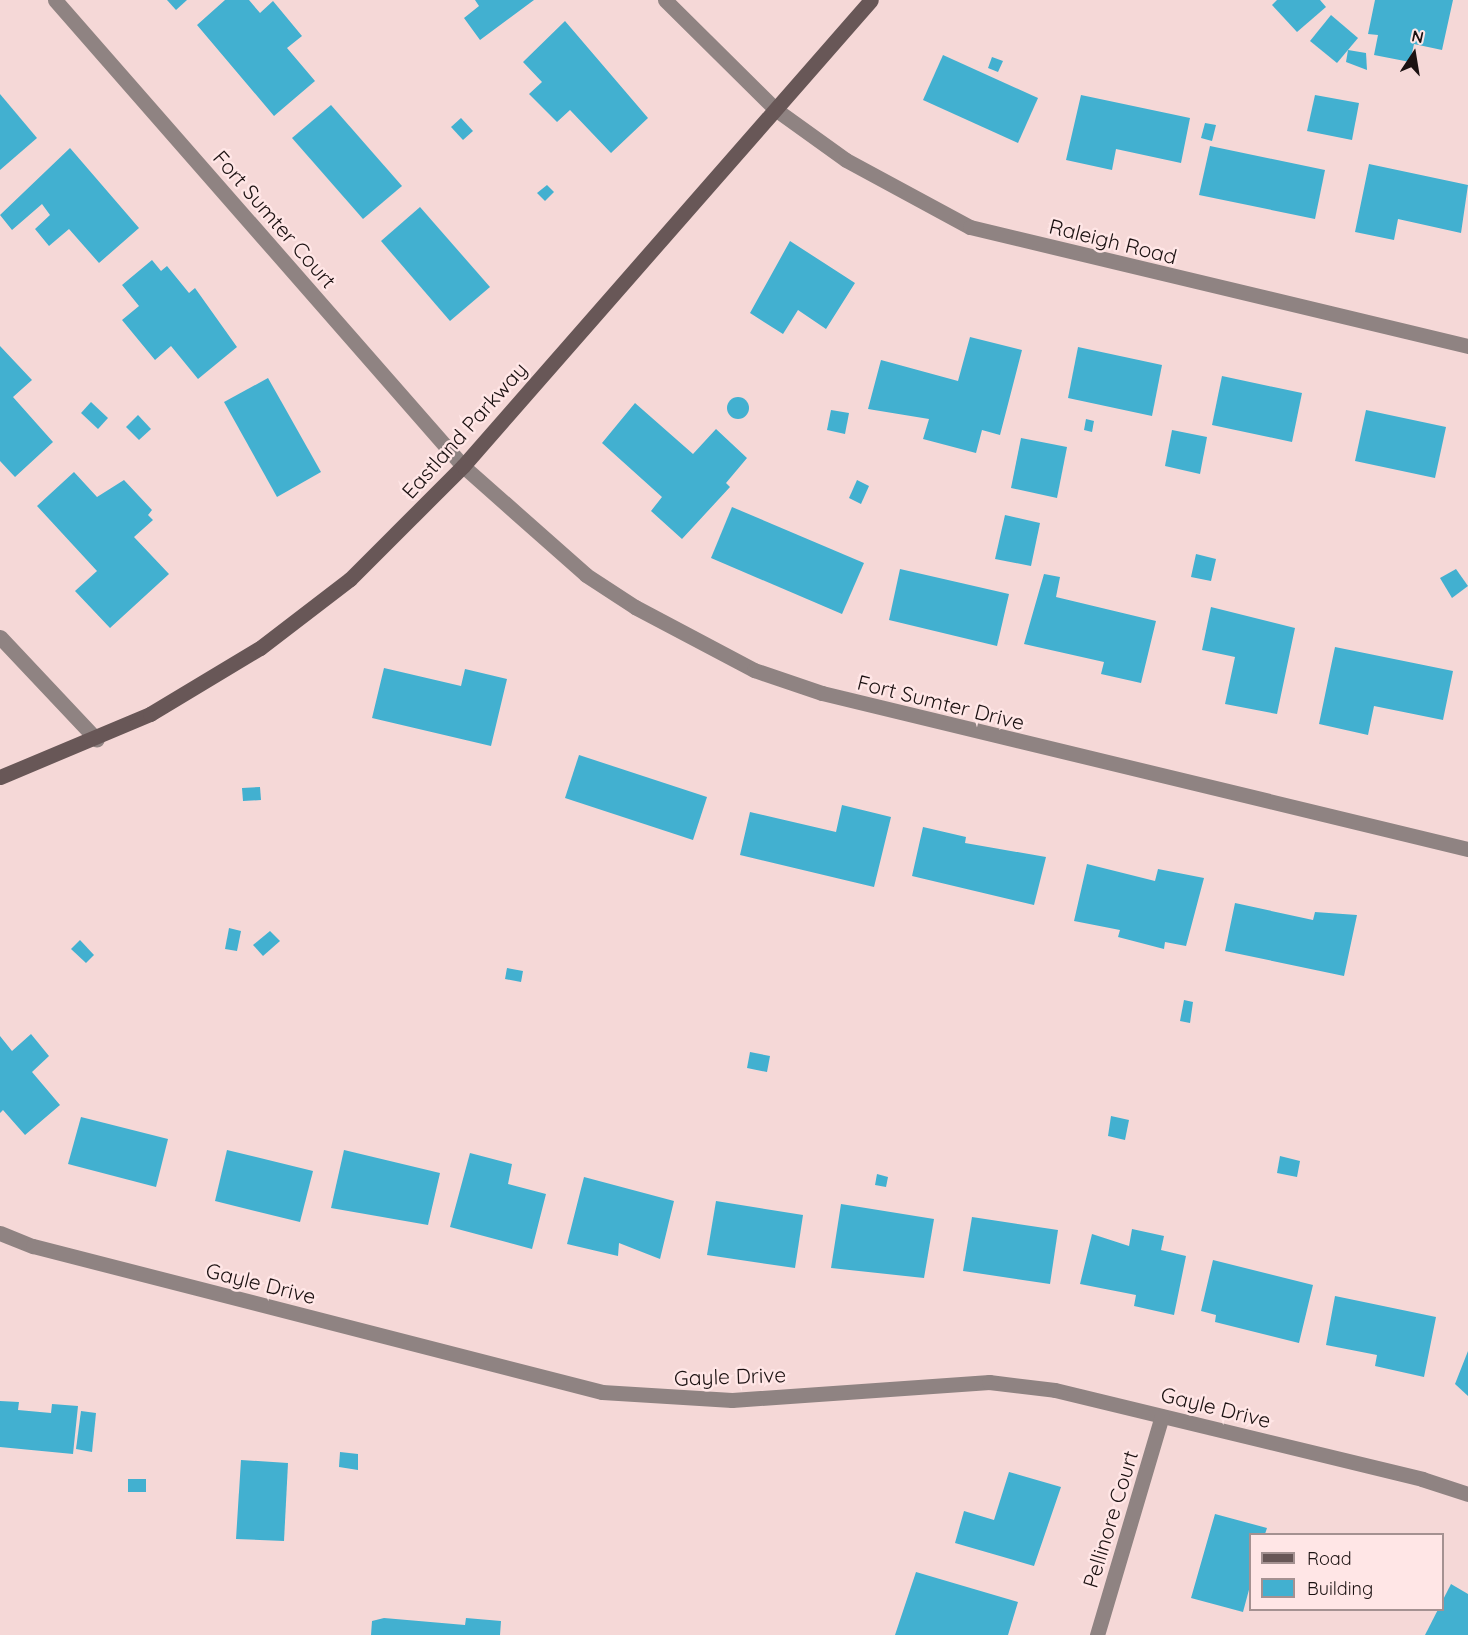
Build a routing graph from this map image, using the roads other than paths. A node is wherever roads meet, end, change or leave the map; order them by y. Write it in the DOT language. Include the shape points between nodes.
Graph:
graph roads {
  1 [pos="55,0"];
  2 [pos="665,0"];
  3 [pos="871,0"];
  4 [pos="775,109"];
  5 [pos="1468,346"];
  6 [pos="462,466"];
  7 [pos="0,637"];
  8 [pos="97,740"];
  9 [pos="0,777"];
  10 [pos="1468,849"];
  11 [pos="0,1233"];
  12 [pos="1162,1416"];
  13 [pos="1468,1494"];
  14 [pos="1097,1635"];
  1 -- 6 [label="street, Fort Sumter Court"];
  2 -- 4 [label="street, Raleigh Road"];
  3 -- 4 [label="street, Eastland Parkway"];
  4 -- 5 [label="street, Raleigh Road" via="846,160 970,227"];
  4 -- 6 [label="street, Eastland Parkway"];
  6 -- 8 [label="street, Eastland Parkway" via="350,579 260,648"];
  6 -- 10 [label="street, Fort Sumter Drive" via="586,575 754,670 902,715"];
  7 -- 8 [label="street"];
  8 -- 9 [label="street, Eastland Parkway"];
  11 -- 12 [label="street, Gayle Drive" via="33,1246 602,1392 732,1400 989,1382 1055,1390"];
  12 -- 13 [label="street, Gayle Drive"];
  12 -- 14 [label="street, Pellinore Court"];
}
